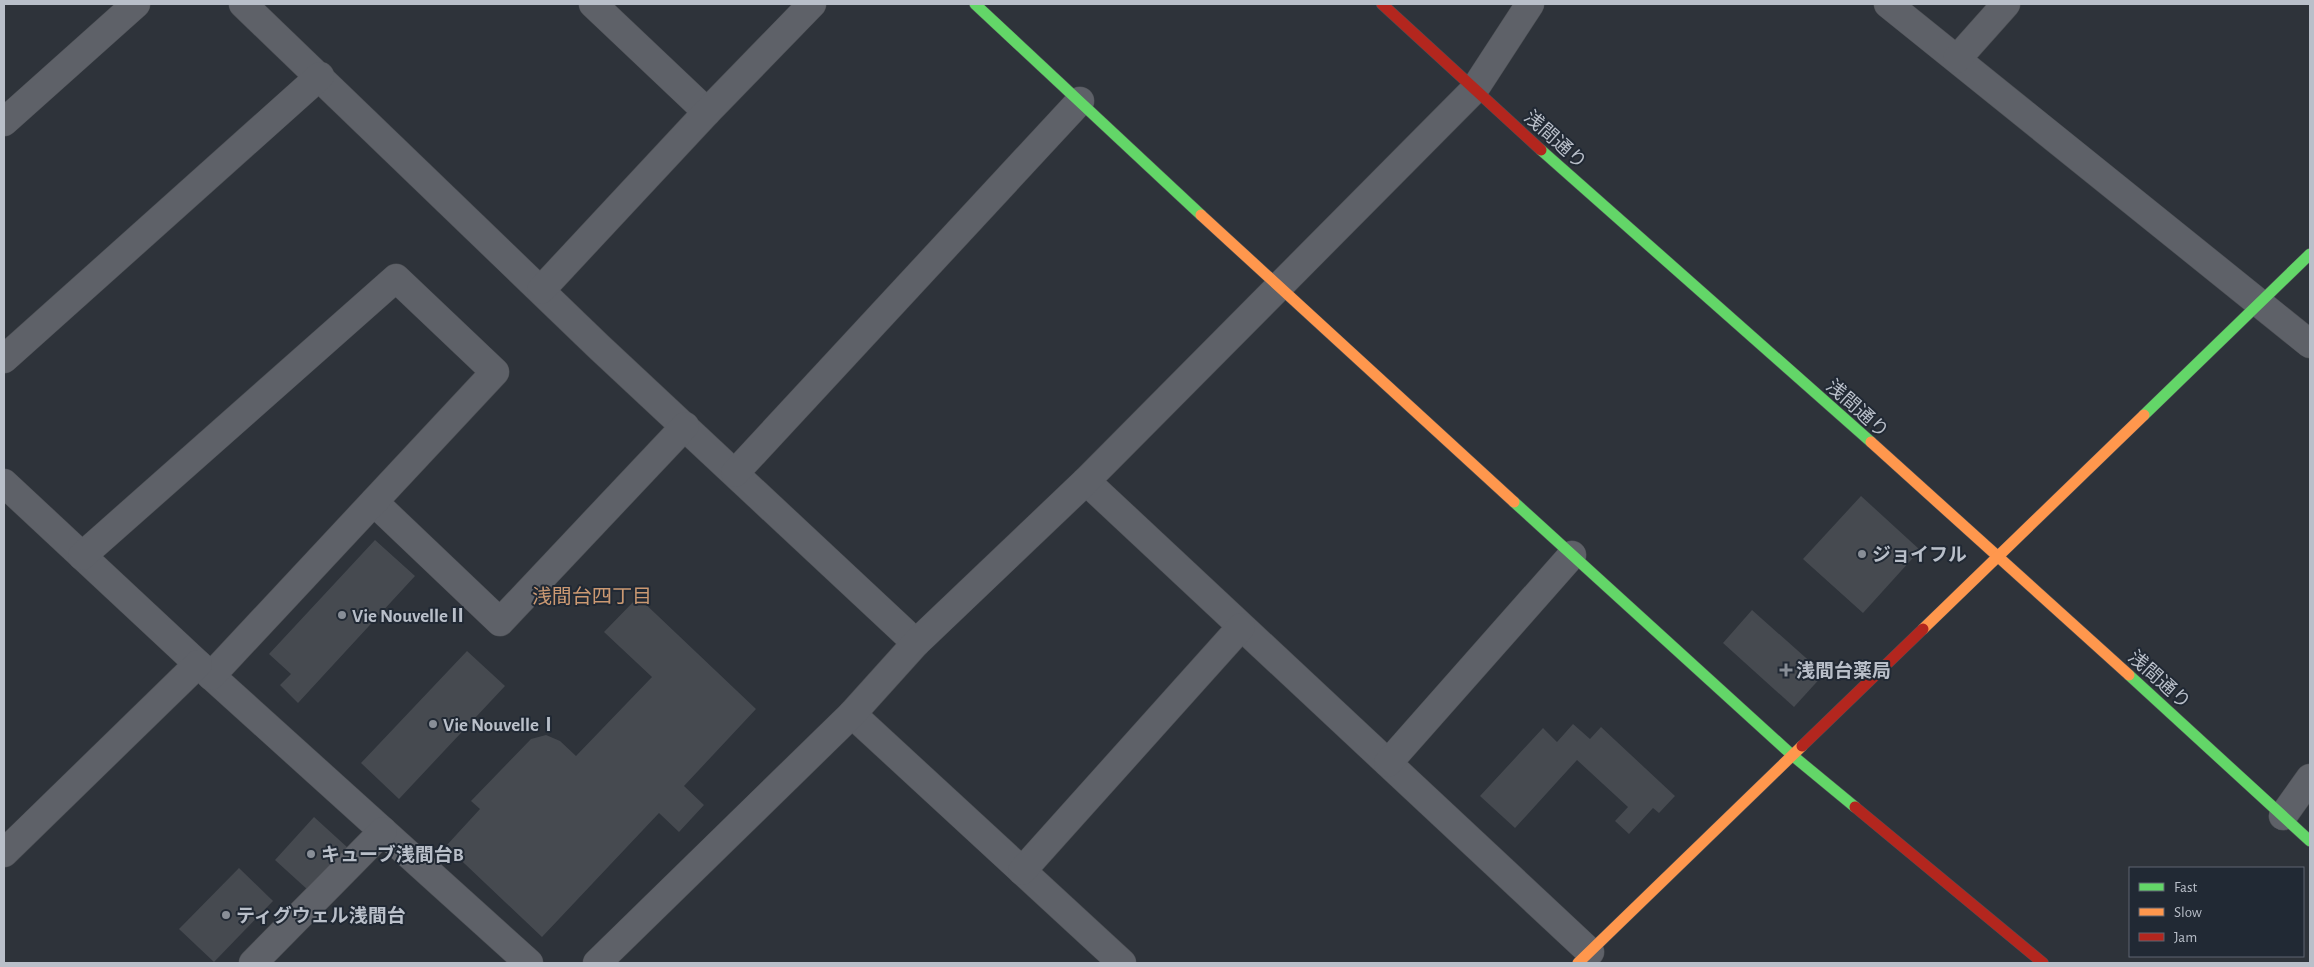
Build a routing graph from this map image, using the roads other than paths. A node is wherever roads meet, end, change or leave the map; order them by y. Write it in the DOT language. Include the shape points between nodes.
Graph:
graph roads {
  1 [pos="136,4"];
  2 [pos="243,4"];
  3 [pos="593,4"];
  4 [pos="812,4"];
  5 [pos="975,4"];
  6 [pos="1382,4"];
  7 [pos="1530,4"];
  8 [pos="1888,4"];
  9 [pos="2006,4"];
  10 [pos="1957,59"];
  11 [pos="320,76"];
  12 [pos="1474,90"];
  13 [pos="1080,101"];
  14 [pos="706,112"];
  15 [pos="4,122"];
  16 [pos="2310,254"];
  17 [pos="1277,286"];
  18 [pos="541,290"];
  19 [pos="2259,304"];
  20 [pos="2310,344"];
  21 [pos="4,360"];
  22 [pos="685,426"];
  23 [pos="735,473"];
  24 [pos="1086,481"];
  25 [pos="6,490"];
  26 [pos="374,502"];
  27 [pos="1572,555"];
  28 [pos="82,556"];
  29 [pos="2000,557"];
  30 [pos="1241,626"];
  31 [pos="916,643"];
  32 [pos="204,670"];
  33 [pos="852,714"];
  34 [pos="1792,755"];
  35 [pos="1388,762"];
  36 [pos="2310,778"];
  37 [pos="2284,816"];
  38 [pos="383,831"];
  39 [pos="2310,841"];
  40 [pos="4,853"];
  41 [pos="1022,871"];
  42 [pos="1584,958"];
  43 [pos="254,963"];
  44 [pos="529,963"];
  45 [pos="597,963"];
  46 [pos="1122,963"];
  47 [pos="2043,963"];
  1 -- 15 [label="street"];
  2 -- 11 [label="street"];
  3 -- 14 [label="street"];
  4 -- 14 [label="street"];
  5 -- 13 [label="street"];
  6 -- 12 [label="street, 浅間通り"];
  7 -- 12 [label="street"];
  8 -- 10 [label="street"];
  9 -- 10 [label="street"];
  10 -- 19 [label="street"];
  11 -- 18 [label="street"];
  11 -- 21 [label="street"];
  12 -- 17 [label="street"];
  12 -- 29 [label="street, 浅間通り"];
  13 -- 17 [label="street"];
  13 -- 23 [label="street"];
  14 -- 18 [label="street"];
  16 -- 19 [label="street"];
  17 -- 24 [label="street"];
  17 -- 27 [label="street"];
  18 -- 22 [label="street"];
  19 -- 20 [label="street"];
  19 -- 29 [label="street"];
  22 -- 23 [label="street"];
  22 -- 26 [label="street" via="500,622"];
  23 -- 31 [label="street"];
  24 -- 30 [label="street"];
  24 -- 31 [label="street"];
  25 -- 28 [label="street"];
  26 -- 28 [label="street" via="495,372 396,278"];
  26 -- 32 [label="street"];
  27 -- 34 [label="street"];
  27 -- 35 [label="street"];
  28 -- 32 [label="street"];
  29 -- 34 [label="street"];
  29 -- 37 [label="street, 浅間通り"];
  30 -- 35 [label="street"];
  30 -- 41 [label="street"];
  31 -- 33 [label="street"];
  32 -- 38 [label="street"];
  32 -- 40 [label="street"];
  33 -- 41 [label="street"];
  33 -- 45 [label="street"];
  34 -- 42 [label="street"];
  34 -- 47 [label="street"];
  35 -- 42 [label="street"];
  36 -- 37 [label="street"];
  37 -- 39 [label="street, 浅間通り"];
  38 -- 43 [label="street"];
  38 -- 44 [label="street"];
  41 -- 46 [label="street"];
}
